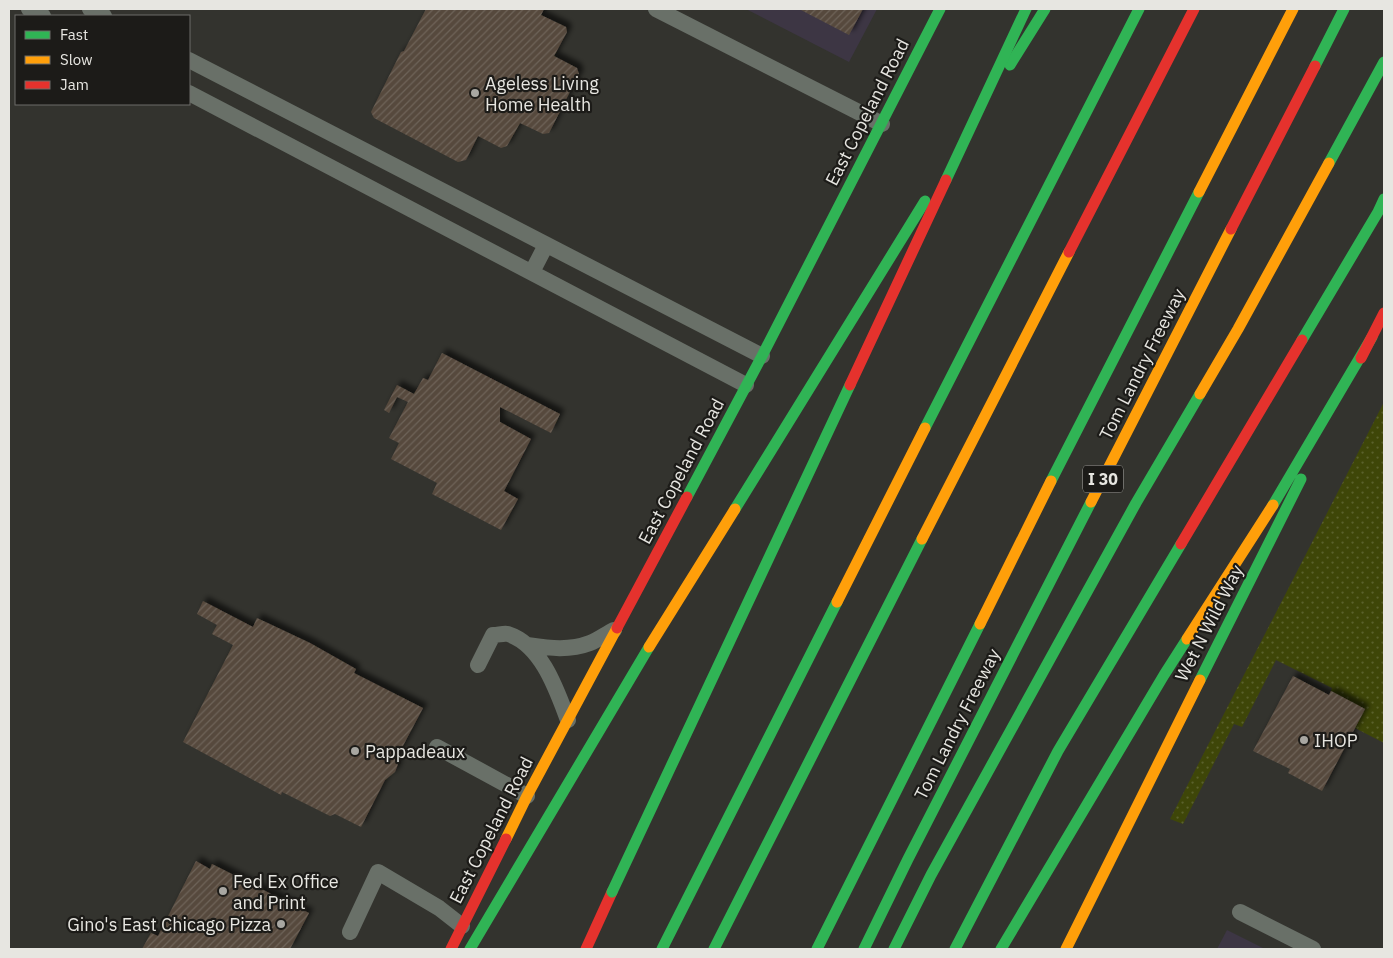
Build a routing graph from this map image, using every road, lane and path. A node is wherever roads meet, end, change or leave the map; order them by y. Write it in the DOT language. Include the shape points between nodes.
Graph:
graph roads {
  1 [pos="29,9"];
  2 [pos="90,9"];
  3 [pos="656,9"];
  4 [pos="940,9"];
  5 [pos="1026,9"];
  6 [pos="1045,9"];
  7 [pos="1139,9"];
  8 [pos="1194,9"];
  9 [pos="1293,9"];
  10 [pos="1344,9"];
  11 [pos="41,15"];
  12 [pos="102,15"];
  13 [pos="190,61"];
  14 [pos="1384,62"];
  15 [pos="190,94"];
  16 [pos="882,124"];
  17 [pos="1384,199"];
  18 [pos="546,245"];
  19 [pos="532,272"];
  20 [pos="1384,313"];
  21 [pos="1372,337"];
  22 [pos="762,356"];
  23 [pos="746,385"];
  24 [pos="617,628"];
  25 [pos="528,645"];
  26 [pos="478,665"];
  27 [pos="568,720"];
  28 [pos="437,746"];
  29 [pos="527,796"];
  30 [pos="1240,912"];
  31 [pos="462,926"];
  32 [pos="350,932"];
  33 [pos="451,949"];
  34 [pos="470,949"];
  35 [pos="586,949"];
  36 [pos="662,949"];
  37 [pos="714,949"];
  38 [pos="817,949"];
  39 [pos="864,949"];
  40 [pos="894,949"];
  41 [pos="955,949"];
  42 [pos="1001,949"];
  43 [pos="1066,949"];
  44 [pos="1313,949"];
  1 -- 11 [label="lane"];
  2 -- 12 [label="lane"];
  3 -- 16 [label="lane"];
  4 -- 16 [label="main road, East Copeland Road"];
  5 -- 35 [label="main road, bridge"];
  6 -- 34 [label="main road" via="627,683"];
  7 -- 36 [label="main road"];
  8 -- 37 [label="main road"];
  9 -- 38 [label="main road" via="1048,485"];
  10 -- 39 [label="main road, Tom Landry Freeway / I 30"];
  13 -- 18 [label="lane"];
  14 -- 40 [label="main road" via="1238,329 1126,520 931,875"];
  15 -- 19 [label="lane"];
  16 -- 22 [label="main road, East Copeland Road"];
  17 -- 41 [label="main road" via="1058,751"];
  18 -- 19 [label="lane"];
  18 -- 22 [label="lane"];
  19 -- 23 [label="lane"];
  20 -- 21 [label="main road, Wet N Wild Way"];
  21 -- 42 [label="main road" via="1268,513 1164,675"];
  21 -- 43 [label="main road, Wet N Wild Way"];
  22 -- 23 [label="main road, East Copeland Road"];
  23 -- 24 [label="main road, East Copeland Road"];
  24 -- 25 [label="lane" via="591,643 571,648"];
  24 -- 27 [label="main road, East Copeland Road"];
  25 -- 26 [label="lane" via="507,634 493,635"];
  25 -- 27 [label="lane" via="549,672"];
  27 -- 29 [label="main road, East Copeland Road"];
  28 -- 29 [label="lane"];
  29 -- 31 [label="main road, East Copeland Road"];
  30 -- 44 [label="lane"];
  31 -- 32 [label="lane" via="439,908 378,872"];
  31 -- 33 [label="main road, East Copeland Road"];
}
